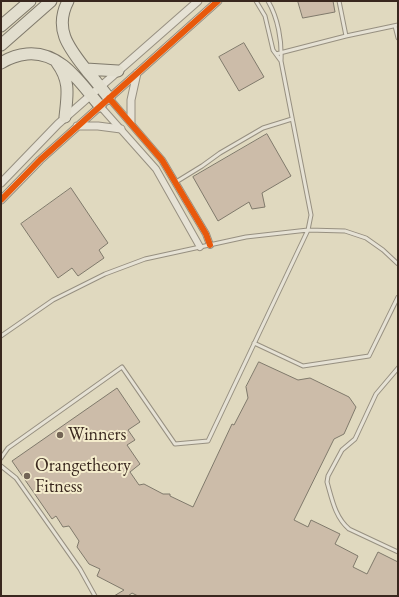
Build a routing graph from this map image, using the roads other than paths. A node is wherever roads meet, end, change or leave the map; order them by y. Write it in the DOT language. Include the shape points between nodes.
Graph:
graph roads {
  1 [pos="30,1"];
  2 [pos="51,1"];
  3 [pos="68,1"];
  4 [pos="198,1"];
  5 [pos="218,1"];
  6 [pos="256,1"];
  7 [pos="268,1"];
  8 [pos="339,1"];
  9 [pos="397,25"];
  10 [pos="1,26"];
  11 [pos="346,36"];
  12 [pos="398,38"];
  13 [pos="1,45"];
  14 [pos="281,53"];
  15 [pos="276,54"];
  16 [pos="51,57"];
  17 [pos="281,61"];
  18 [pos="1,64"];
  19 [pos="86,69"];
  20 [pos="118,71"];
  21 [pos="137,73"];
  22 [pos="100,86"];
  23 [pos="90,95"];
  24 [pos="109,98"];
  25 [pos="100,106"];
  26 [pos="65,117"];
  27 [pos="292,119"];
  28 [pos="131,122"];
  29 [pos="77,126"];
  30 [pos="121,129"];
  31 [pos="176,182"];
  32 [pos="1,184"];
  33 [pos="1,200"];
  34 [pos="308,230"];
  35 [pos="210,245"];
  36 [pos="200,247"];
  37 [pos="398,264"];
  38 [pos="398,297"];
  39 [pos="1,336"];
  40 [pos="254,343"];
  41 [pos="398,368"];
  42 [pos="1,458"];
  43 [pos="1,466"];
  44 [pos="398,552"];
  45 [pos="95,596"];
  1 -- 10 [label="highway"];
  2 -- 13 [label="highway"];
  3 -- 19 [label="highway" via="63,18 64,37 70,50"];
  4 -- 20 [label="street"];
  5 -- 21 [label="street"];
  6 -- 15 [label="lane" via="263,12 272,49"];
  7 -- 14 [label="lane" via="275,17"];
  8 -- 11 [label="lane"];
  9 -- 11 [label="lane"];
  9 -- 12 [label="lane"];
  11 -- 14 [label="lane"];
  14 -- 15 [label="lane"];
  14 -- 17 [label="lane"];
  15 -- 17 [label="lane"];
  16 -- 18 [label="highway" via="25,54 9,58"];
  16 -- 23 [label="highway" via="66,67"];
  16 -- 26 [label="highway" via="66,81 68,94"];
  17 -- 27 [label="lane"];
  19 -- 20 [label="highway"];
  19 -- 22 [label="highway"];
  20 -- 22 [label="street"];
  21 -- 24 [label="street"];
  21 -- 28 [label="street" via="131,100"];
  22 -- 23 [label="street"];
  22 -- 24 [label="highway"];
  23 -- 25 [label="highway"];
  23 -- 26 [label="street"];
  24 -- 25 [label="street"];
  24 -- 28 [label="street"];
  25 -- 29 [label="street"];
  25 -- 30 [label="street"];
  26 -- 32 [label="street"];
  27 -- 31 [label="lane" via="263,128"];
  27 -- 34 [label="lane" via="311,215"];
  28 -- 31 [label="street" via="160,156"];
  29 -- 30 [label="street"];
  29 -- 33 [label="street"];
  30 -- 36 [label="street" via="159,173"];
  31 -- 35 [label="street"];
  34 -- 35 [label="lane" via="246,237"];
  34 -- 37 [label="lane" via="345,232 366,238 384,250"];
  34 -- 40 [label="lane"];
  35 -- 36 [label="lane"];
  36 -- 39 [label="lane" via="145,259 105,274 53,300"];
  38 -- 40 [label="lane" via="369,356 303,366"];
  40 -- 42 [label="lane" via="208,441 175,444 122,367 8,448"];
  41 -- 44 [label="lane" via="376,394 354,439 342,450 327,482 338,518 343,524"];
  43 -- 45 [label="lane" via="16,478 80,569"];
}
